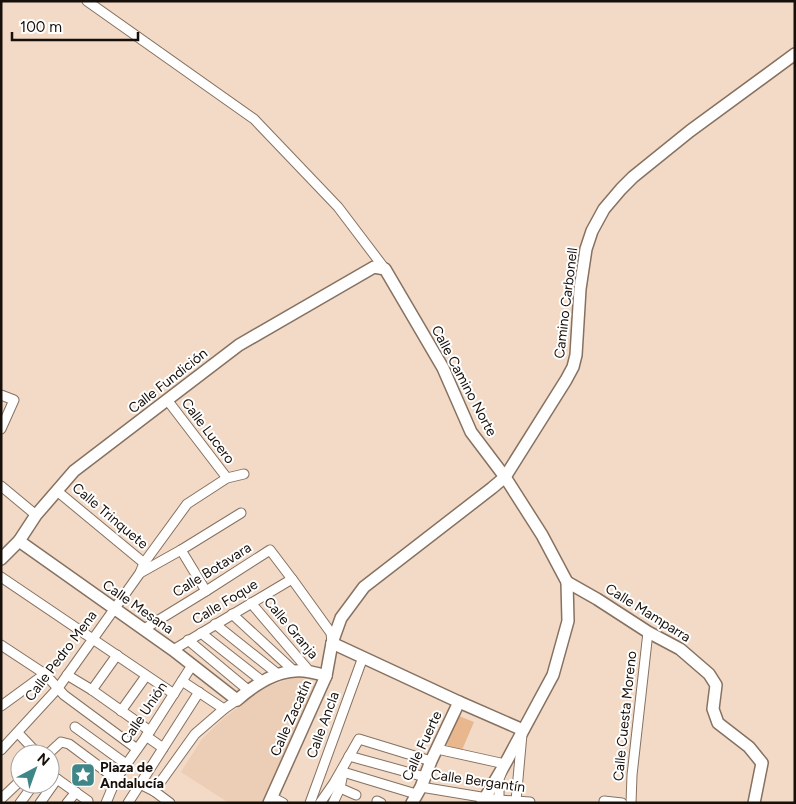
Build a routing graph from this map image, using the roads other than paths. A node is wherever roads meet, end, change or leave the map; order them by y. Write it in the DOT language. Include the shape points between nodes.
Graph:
graph roads {
  1 [pos="87,1"];
  2 [pos="795,54"];
  3 [pos="385,269"];
  4 [pos="1,395"];
  5 [pos="168,401"];
  6 [pos="1,429"];
  7 [pos="244,474"];
  8 [pos="504,477"];
  9 [pos="227,478"];
  10 [pos="1,486"];
  11 [pos="57,491"];
  12 [pos="241,513"];
  13 [pos="36,516"];
  14 [pos="19,541"];
  15 [pos="181,550"];
  16 [pos="1,559"];
  17 [pos="144,563"];
  18 [pos="140,573"];
  19 [pos="1,577"];
  20 [pos="292,578"];
  21 [pos="567,582"];
  22 [pos="206,592"];
  23 [pos="251,602"];
  24 [pos="114,609"];
  25 [pos="232,614"];
  26 [pos="214,624"];
  27 [pos="144,629"];
  28 [pos="648,632"];
  29 [pos="201,633"];
  30 [pos="93,640"];
  31 [pos="188,640"];
  32 [pos="332,643"];
  33 [pos="1,645"];
  34 [pos="173,650"];
  35 [pos="117,655"];
  36 [pos="362,657"];
  37 [pos="193,666"];
  38 [pos="294,671"];
  39 [pos="310,672"];
  40 [pos="45,674"];
  41 [pos="67,675"];
  42 [pos="279,675"];
  43 [pos="146,676"];
  44 [pos="326,676"];
  45 [pos="182,681"];
  46 [pos="262,681"];
  47 [pos="58,688"];
  48 [pos="92,690"];
  49 [pos="248,690"];
  50 [pos="199,692"];
  51 [pos="174,694"];
  52 [pos="237,700"];
  53 [pos="459,702"];
  54 [pos="1,706"];
  55 [pos="224,709"];
  56 [pos="121,711"];
  57 [pos="75,727"];
  58 [pos="523,730"];
  59 [pos="18,732"];
  60 [pos="148,734"];
  61 [pos="29,744"];
  62 [pos="59,744"];
  63 [pos="163,748"];
  64 [pos="137,749"];
  65 [pos="436,749"];
  66 [pos="1,750"];
  67 [pos="431,761"];
  68 [pos="126,764"];
  69 [pos="346,764"];
  70 [pos="505,764"];
  71 [pos="116,779"];
  72 [pos="60,782"];
  73 [pos="140,784"];
  74 [pos="340,788"];
  75 [pos="419,790"];
  76 [pos="154,791"];
  77 [pos="76,792"];
  78 [pos="356,794"];
  79 [pos="271,800"];
  80 [pos="483,800"];
  81 [pos="516,801"];
  82 [pos="87,802"];
  83 [pos="499,802"];
  84 [pos="530,802"];
  85 [pos="68,803"];
  86 [pos="106,803"];
  87 [pos="128,803"];
  88 [pos="170,803"];
  89 [pos="283,803"];
  90 [pos="310,803"];
  91 [pos="320,803"];
  92 [pos="333,803"];
  93 [pos="604,803"];
  94 [pos="622,803"];
  95 [pos="631,803"];
  96 [pos="754,803"];
  1 -- 3 [label="street" via="254,119 338,207"];
  2 -- 8 [label="street, Camino Carbonell" via="632,177 604,209 586,249 573,367"];
  3 -- 5 [label="street, Calle Fundición" via="374,267 239,345"];
  3 -- 8 [label="street, Calle Camino Norte" via="443,368 471,432"];
  4 -- 6 [label="street" via="14,400"];
  5 -- 9 [label="street, Calle Lucero"];
  5 -- 11 [label="street, Calle Fundición" via="74,471"];
  7 -- 9 [label="street"];
  8 -- 21 [label="street, Calle Camino Norte" via="542,535"];
  8 -- 32 [label="street, Camino Carbonell" via="364,587 341,618"];
  9 -- 17 [label="street" via="187,504"];
  10 -- 13 [label="street"];
  11 -- 13 [label="street, Calle Fundición"];
  11 -- 17 [label="street, Calle Trinquete"];
  12 -- 15 [label="street, Calle Pedro Mena"];
  13 -- 14 [label="street, Calle Fundición"];
  14 -- 16 [label="street, Calle Fundición"];
  14 -- 24 [label="street, Calle Mesana"];
  15 -- 18 [label="street, Calle Pedro Mena"];
  15 -- 22 [label="street"];
  17 -- 18 [label="street"];
  18 -- 24 [label="street, Calle Pedro Mena"];
  19 -- 30 [label="street"];
  20 -- 22 [label="street, Calle Botavara" via="270,550"];
  20 -- 23 [label="street, Calle Foque"];
  20 -- 32 [label="street" via="330,633"];
  21 -- 28 [label="street, Calle Mamparra"];
  21 -- 58 [label="street" via="568,621 553,675"];
  22 -- 27 [label="street, Calle Botavara"];
  23 -- 25 [label="street, Calle Foque"];
  23 -- 39 [label="street, Calle Granja"];
  24 -- 27 [label="street, Calle Mesana"];
  24 -- 30 [label="street, Calle Pedro Mena"];
  25 -- 26 [label="street, Calle Foque"];
  25 -- 38 [label="street"];
  26 -- 29 [label="street, Calle Foque"];
  26 -- 42 [label="street"];
  27 -- 34 [label="street, Calle Mesana"];
  28 -- 95 [label="street, Calle Cuesta Moreno"];
  28 -- 96 [label="street, Calle Mamparra" via="680,649 709,674 716,685 713,709 718,722 749,747 762,763"];
  29 -- 31 [label="street, Calle Foque"];
  29 -- 46 [label="street"];
  30 -- 35 [label="street"];
  30 -- 41 [label="street, Calle Pedro Mena"];
  31 -- 34 [label="street, Calle Foque"];
  31 -- 49 [label="street"];
  32 -- 36 [label="street"];
  32 -- 44 [label="street, Calle Zacatín"];
  33 -- 40 [label="street"];
  34 -- 37 [label="street, Calle Mesana"];
  35 -- 43 [label="street"];
  35 -- 48 [label="street"];
  36 -- 53 [label="street"];
  36 -- 90 [label="street, Calle Ancla"];
  37 -- 45 [label="street, Calle Unión"];
  37 -- 52 [label="street, Calle Mesana"];
  38 -- 39 [label="street"];
  38 -- 42 [label="street"];
  39 -- 44 [label="street"];
  40 -- 47 [label="street"];
  40 -- 54 [label="street"];
  41 -- 47 [label="street, Calle Pedro Mena"];
  41 -- 48 [label="street"];
  42 -- 46 [label="street"];
  43 -- 51 [label="street"];
  43 -- 56 [label="street"];
  44 -- 79 [label="street, Calle Zacatín"];
  45 -- 50 [label="street"];
  45 -- 51 [label="street, Calle Unión"];
  46 -- 49 [label="street"];
  47 -- 59 [label="street, Calle Pedro Mena"];
  47 -- 64 [label="street"];
  48 -- 56 [label="street"];
  49 -- 52 [label="street"];
  50 -- 55 [label="street"];
  50 -- 63 [label="street"];
  51 -- 60 [label="street, Calle Unión"];
  52 -- 55 [label="street"];
  53 -- 58 [label="street"];
  53 -- 65 [label="street, Calle Fuerte"];
  55 -- 76 [label="street" via="195,734"];
  56 -- 60 [label="street"];
  57 -- 68 [label="street"];
  58 -- 70 [label="street"];
  58 -- 81 [label="street"];
  59 -- 61 [label="street"];
  59 -- 66 [label="street, Calle Pedro Mena"];
  60 -- 63 [label="street"];
  60 -- 64 [label="street, Calle Unión"];
  62 -- 71 [label="street" via="69,744"];
  63 -- 73 [label="street"];
  64 -- 68 [label="street, Calle Unión"];
  65 -- 67 [label="street, Calle Fuerte"];
  65 -- 70 [label="street"];
  67 -- 69 [label="street" via="359,739"];
  67 -- 75 [label="street, Calle Fuerte"];
  68 -- 71 [label="street, Calle Unión"];
  69 -- 74 [label="street"];
  69 -- 75 [label="street"];
  69 -- 75 [label="street, Calle Bergantín"];
  69 -- 91 [label="street"];
  70 -- 80 [label="street"];
  70 -- 83 [label="street" via="499,779"];
  71 -- 86 [label="street, Calle Unión"];
  72 -- 77 [label="street"];
  73 -- 76 [label="street"];
  73 -- 87 [label="street"];
  74 -- 78 [label="street"];
  74 -- 92 [label="street"];
  75 -- 80 [label="street, Calle Bergantín"];
  76 -- 88 [label="street"];
  77 -- 82 [label="street"];
  77 -- 85 [label="street"];
  79 -- 89 [label="street"];
  80 -- 83 [label="street, Calle Bergantín"];
  81 -- 83 [label="street, Calle Bergantín"];
  81 -- 84 [label="street, Calle Bergantín"];
  93 -- 94 [label="street"];
}
